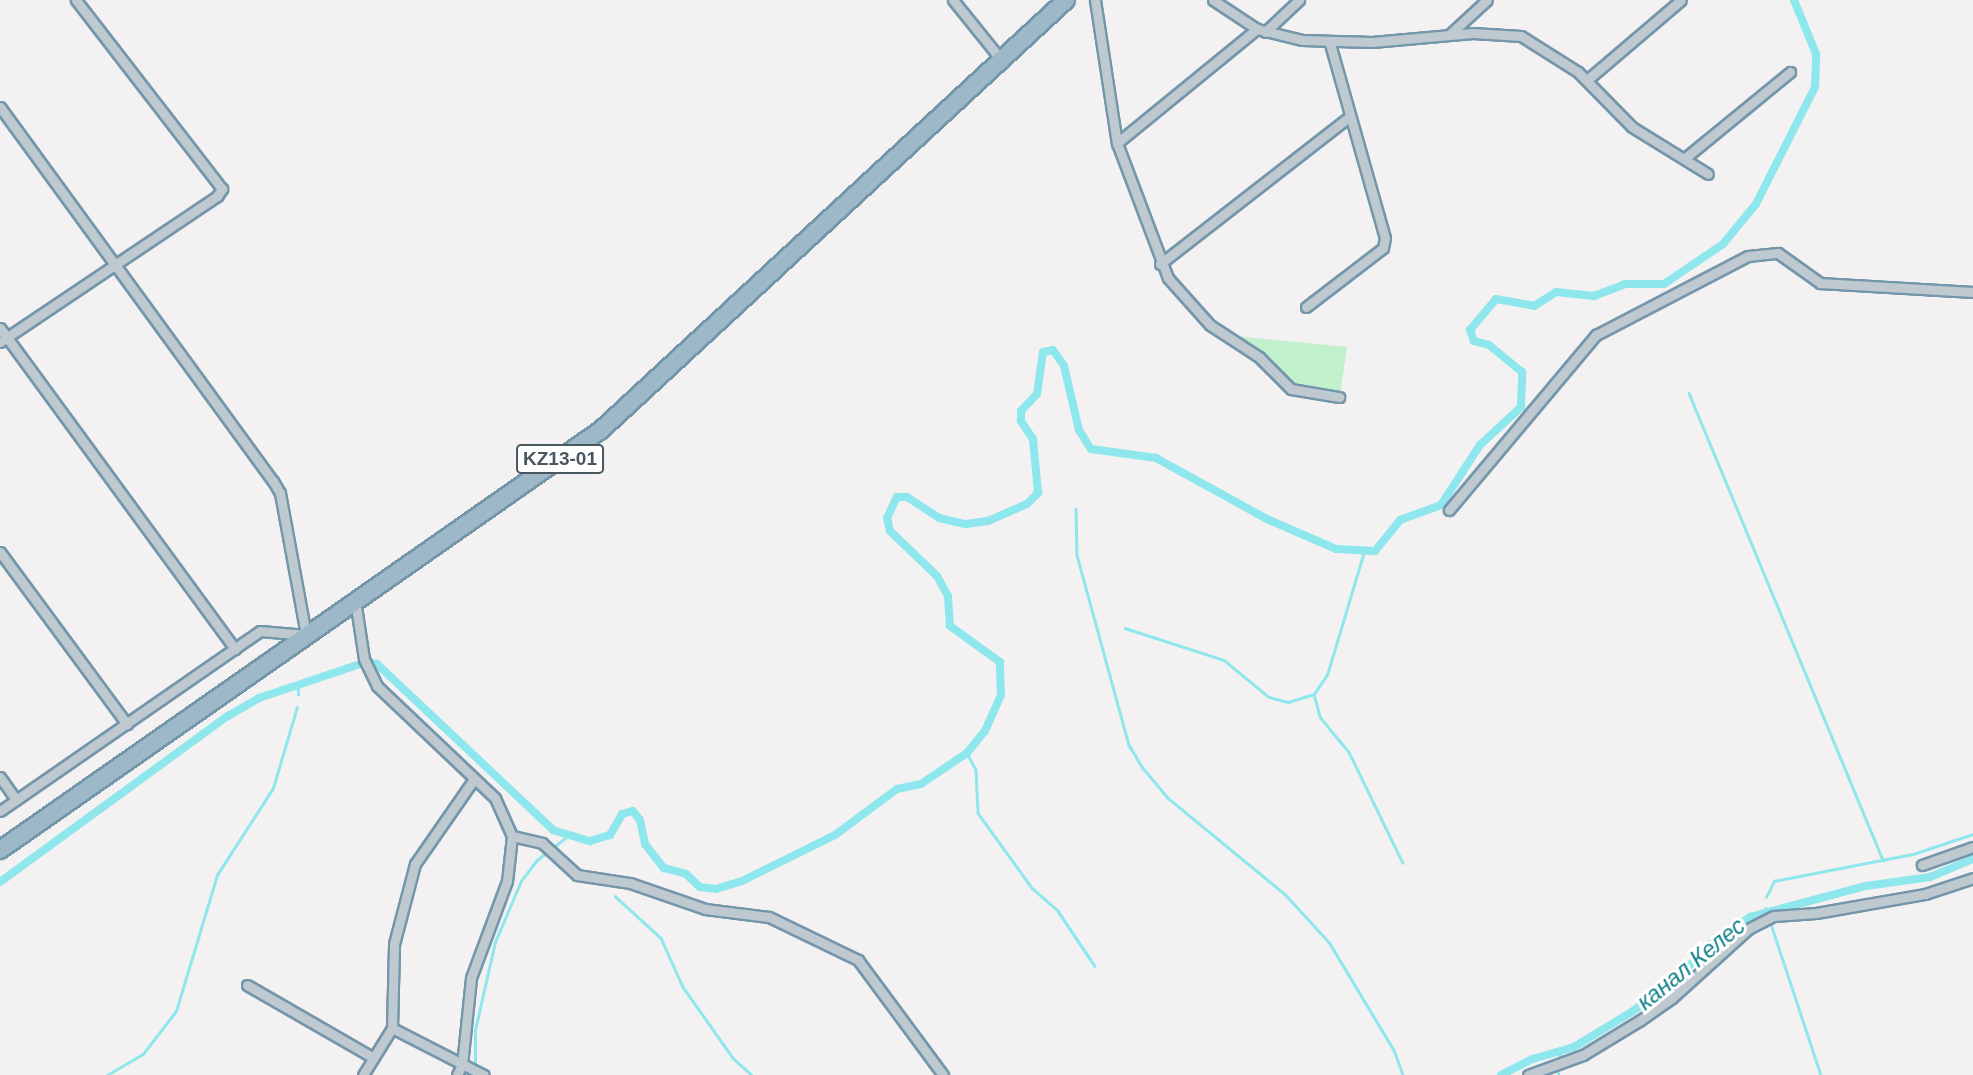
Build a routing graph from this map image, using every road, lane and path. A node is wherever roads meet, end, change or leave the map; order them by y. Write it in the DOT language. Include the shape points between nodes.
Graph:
graph roads {
  1 [pos="76,0"];
  2 [pos="953,0"];
  3 [pos="1066,0"];
  4 [pos="1095,0"];
  5 [pos="1213,0"];
  6 [pos="1299,0"];
  7 [pos="1487,0"];
  8 [pos="1681,0"];
  9 [pos="1261,30"];
  10 [pos="1450,34"];
  11 [pos="1330,43"];
  12 [pos="1003,62"];
  13 [pos="1790,72"];
  14 [pos="1587,80"];
  15 [pos="0,107"];
  16 [pos="1349,117"];
  17 [pos="1117,143"];
  18 [pos="1685,158"];
  19 [pos="1708,174"];
  20 [pos="115,264"];
  21 [pos="1160,264"];
  22 [pos="1973,292"];
  23 [pos="1306,307"];
  24 [pos="0,328"];
  25 [pos="4,340"];
  26 [pos="1339,397"];
  27 [pos="1449,510"];
  28 [pos="0,552"];
  29 [pos="355,600"];
  30 [pos="306,635"];
  31 [pos="235,649"];
  32 [pos="127,724"];
  33 [pos="0,777"];
  34 [pos="474,779"];
  35 [pos="16,800"];
  36 [pos="0,811"];
  37 [pos="512,836"];
  38 [pos="1973,846"];
  39 [pos="0,850"];
  40 [pos="1922,865"];
  41 [pos="1973,878"];
  42 [pos="247,985"];
  43 [pos="392,1028"];
  44 [pos="374,1058"];
  45 [pos="462,1065"];
  46 [pos="363,1075"];
  47 [pos="457,1075"];
  48 [pos="484,1075"];
  49 [pos="943,1075"];
  50 [pos="1528,1075"];
  1 -- 20 [label="street" via="222,189"];
  2 -- 12 [label="street"];
  3 -- 12 [label="highway, KZ13-01"];
  4 -- 17 [label="street"];
  5 -- 9 [label="street"];
  6 -- 9 [label="street"];
  7 -- 10 [label="street"];
  8 -- 14 [label="street"];
  9 -- 11 [label="street"];
  9 -- 17 [label="street"];
  10 -- 11 [label="street"];
  10 -- 14 [label="street" via="1521,36 1541,45"];
  11 -- 16 [label="street"];
  12 -- 29 [label="highway, KZ13-01" via="641,397 574,449"];
  13 -- 18 [label="street"];
  14 -- 18 [label="street" via="1632,127"];
  15 -- 20 [label="street"];
  16 -- 21 [label="street"];
  16 -- 23 [label="street" via="1384,243"];
  17 -- 21 [label="street"];
  18 -- 19 [label="street"];
  20 -- 25 [label="street"];
  20 -- 30 [label="street" via="280,493"];
  21 -- 26 [label="street" via="1200,315 1259,357 1284,384"];
  22 -- 27 [label="street" via="1821,283 1778,253 1748,256 1596,335"];
  24 -- 25 [label="street"];
  25 -- 31 [label="street"];
  28 -- 32 [label="street"];
  29 -- 30 [label="highway, KZ13-01"];
  29 -- 34 [label="street" via="366,664 377,686"];
  30 -- 31 [label="street" via="260,631"];
  30 -- 39 [label="highway, KZ13-01"];
  31 -- 32 [label="street"];
  32 -- 35 [label="street"];
  33 -- 35 [label="street"];
  34 -- 37 [label="street" via="495,798"];
  34 -- 43 [label="street" via="415,864 394,944"];
  35 -- 36 [label="street"];
  37 -- 45 [label="street" via="507,881 471,978"];
  37 -- 49 [label="street" via="542,843 577,875 630,883 705,909 769,917 858,960"];
  38 -- 40 [label="street"];
  41 -- 50 [label="street" via="1925,894 1774,916 1748,929 1639,1021 1583,1055"];
  42 -- 44 [label="street"];
  43 -- 44 [label="street"];
  43 -- 45 [label="street"];
  44 -- 46 [label="street"];
  45 -- 47 [label="street"];
  45 -- 48 [label="street"];
}
